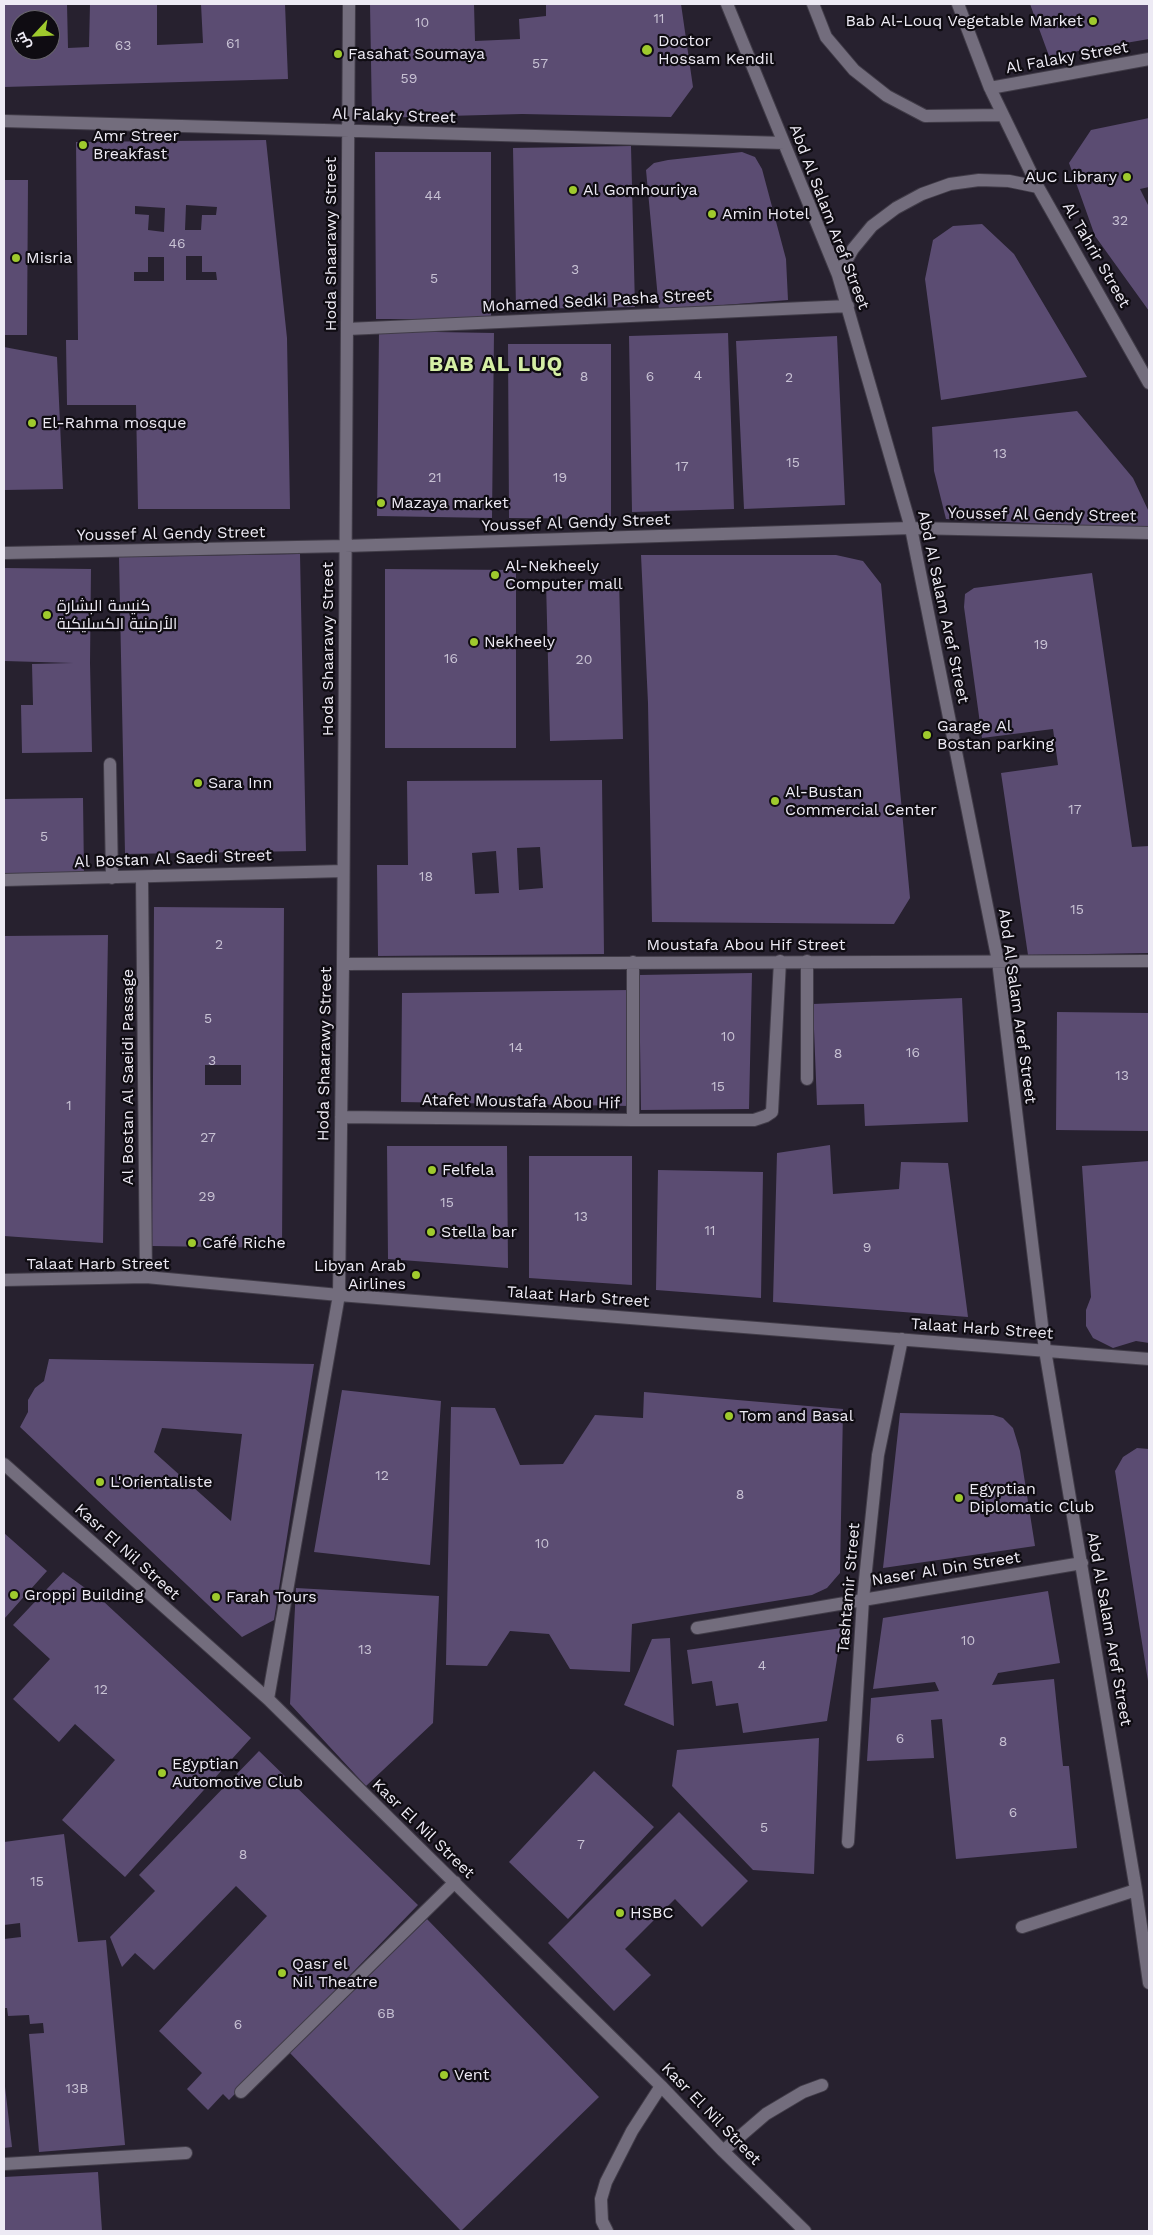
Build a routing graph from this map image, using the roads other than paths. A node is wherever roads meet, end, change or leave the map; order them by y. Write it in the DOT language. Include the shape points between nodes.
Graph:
graph roads {
  1 [pos="349,4"];
  2 [pos="727,4"];
  3 [pos="814,4"];
  4 [pos="958,4"];
  5 [pos="1149,59"];
  6 [pos="990,88"];
  7 [pos="1002,115"];
  8 [pos="4,121"];
  9 [pos="348,131"];
  10 [pos="784,143"];
  11 [pos="1038,187"];
  12 [pos="838,275"];
  13 [pos="848,306"];
  14 [pos="347,329"];
  15 [pos="1145,365"];
  16 [pos="1149,383"];
  17 [pos="911,528"];
  18 [pos="1149,533"];
  19 [pos="345,546"];
  20 [pos="4,553"];
  21 [pos="110,764"];
  22 [pos="343,871"];
  23 [pos="142,877"];
  24 [pos="112,878"];
  25 [pos="4,880"];
  26 [pos="780,961"];
  27 [pos="807,961"];
  28 [pos="998,961"];
  29 [pos="1149,961"];
  30 [pos="633,962"];
  31 [pos="343,964"];
  32 [pos="807,1079"];
  33 [pos="341,1117"];
  34 [pos="633,1120"];
  35 [pos="146,1277"];
  36 [pos="4,1280"];
  37 [pos="338,1295"];
  38 [pos="902,1339"];
  39 [pos="1045,1350"];
  40 [pos="1149,1359"];
  41 [pos="4,1464"];
  42 [pos="1082,1563"];
  43 [pos="863,1599"];
  44 [pos="697,1628"];
  45 [pos="268,1699"];
  46 [pos="848,1842"];
  47 [pos="455,1882"];
  48 [pos="1136,1890"];
  49 [pos="1022,1927"];
  50 [pos="1149,1982"];
  51 [pos="822,2085"];
  52 [pos="661,2086"];
  53 [pos="241,2092"];
  54 [pos="723,2151"];
  55 [pos="186,2153"];
  56 [pos="4,2164"];
  57 [pos="608,2231"];
  58 [pos="805,2231"];
  1 -- 9 [label="street, Hoda Shaarawy Street"];
  2 -- 10 [label="street, Abd Al Salam Aref Street"];
  3 -- 7 [label="street" via="826,37 854,70 887,96 925,116"];
  4 -- 6 [label="street, Al Tahrir Street"];
  5 -- 6 [label="street, Al Falaky Street"];
  6 -- 7 [label="street, Al Tahrir Street"];
  7 -- 11 [label="street, Al Tahrir Street"];
  8 -- 9 [label="street, Al Falaky Street"];
  9 -- 10 [label="street, Al Falaky Street"];
  9 -- 14 [label="street, Hoda Shaarawy Street"];
  10 -- 12 [label="street, Abd Al Salam Aref Street"];
  11 -- 12 [label="street" via="1009,181 979,180 950,184 922,194 872,226"];
  11 -- 15 [label="street, Al Tahrir Street"];
  12 -- 13 [label="street, Abd Al Salam Aref Street"];
  13 -- 14 [label="street, Mohamed Sedki Pasha Street"];
  13 -- 17 [label="street, Abd Al Salam Aref Street"];
  14 -- 19 [label="street, Hoda Shaarawy Street"];
  15 -- 16 [label="street, Al Tahrir Street"];
  17 -- 18 [label="street, Youssef Al Gendy Street"];
  17 -- 19 [label="street, Youssef Al Gendy Street"];
  17 -- 28 [label="street, Abd Al Salam Aref Street"];
  19 -- 20 [label="street, Youssef Al Gendy Street"];
  19 -- 22 [label="street, Hoda Shaarawy Street"];
  21 -- 24 [label="street"];
  22 -- 23 [label="street, Al Bostan Al Saedi Street"];
  22 -- 31 [label="street, Hoda Shaarawy Street"];
  23 -- 24 [label="street, Al Bostan Al Saedi Street"];
  23 -- 35 [label="street, Al Bostan Al Saeidi Passage"];
  24 -- 25 [label="street, Al Bostan Al Saedi Street"];
  26 -- 27 [label="street, Moustafa Abou Hif Street"];
  26 -- 30 [label="street, Moustafa Abou Hif Street"];
  26 -- 34 [label="street" via="772,1112 754,1120"];
  27 -- 28 [label="street, Moustafa Abou Hif Street"];
  27 -- 32 [label="street"];
  28 -- 29 [label="street, Moustafa Abou Hif Street"];
  28 -- 39 [label="street, Abd Al Salam Aref Street"];
  30 -- 31 [label="street, Moustafa Abou Hif Street"];
  30 -- 34 [label="street, Atafet Moustafa Abou Hif"];
  31 -- 33 [label="street, Hoda Shaarawy Street"];
  33 -- 34 [label="street, Atafet Moustafa Abou Hif"];
  33 -- 37 [label="street, Hoda Shaarawy Street"];
  35 -- 36 [label="street, Talaat Harb Street"];
  35 -- 37 [label="street, Talaat Harb Street"];
  37 -- 38 [label="street, Talaat Harb Street"];
  37 -- 45 [label="street, Hoda Shaarawy Street"];
  38 -- 39 [label="street, Talaat Harb Street"];
  38 -- 43 [label="street, Tashtamir Street" via="878,1455"];
  39 -- 40 [label="street, Talaat Harb Street"];
  39 -- 42 [label="street, Abd Al Salam Aref Street"];
  41 -- 45 [label="street, Kasr El Nil Street"];
  42 -- 43 [label="street, Naser Al Din Street"];
  42 -- 48 [label="street, Abd Al Salam Aref Street"];
  43 -- 44 [label="street, Naser Al Din Street"];
  43 -- 46 [label="street, Tashtamir Street"];
  45 -- 47 [label="street, Kasr El Nil Street"];
  47 -- 52 [label="street, Kasr El Nil Street"];
  47 -- 53 [label="street"];
  48 -- 49 [label="street"];
  48 -- 50 [label="street, Abd Al Salam Aref Street"];
  51 -- 54 [label="street" via="803,2092 766,2114"];
  52 -- 54 [label="street, Kasr El Nil Street"];
  52 -- 57 [label="street" via="632,2131 606,2182 601,2200 602,2220"];
  54 -- 58 [label="street, Kasr El Nil Street"];
  55 -- 56 [label="street"];
}
